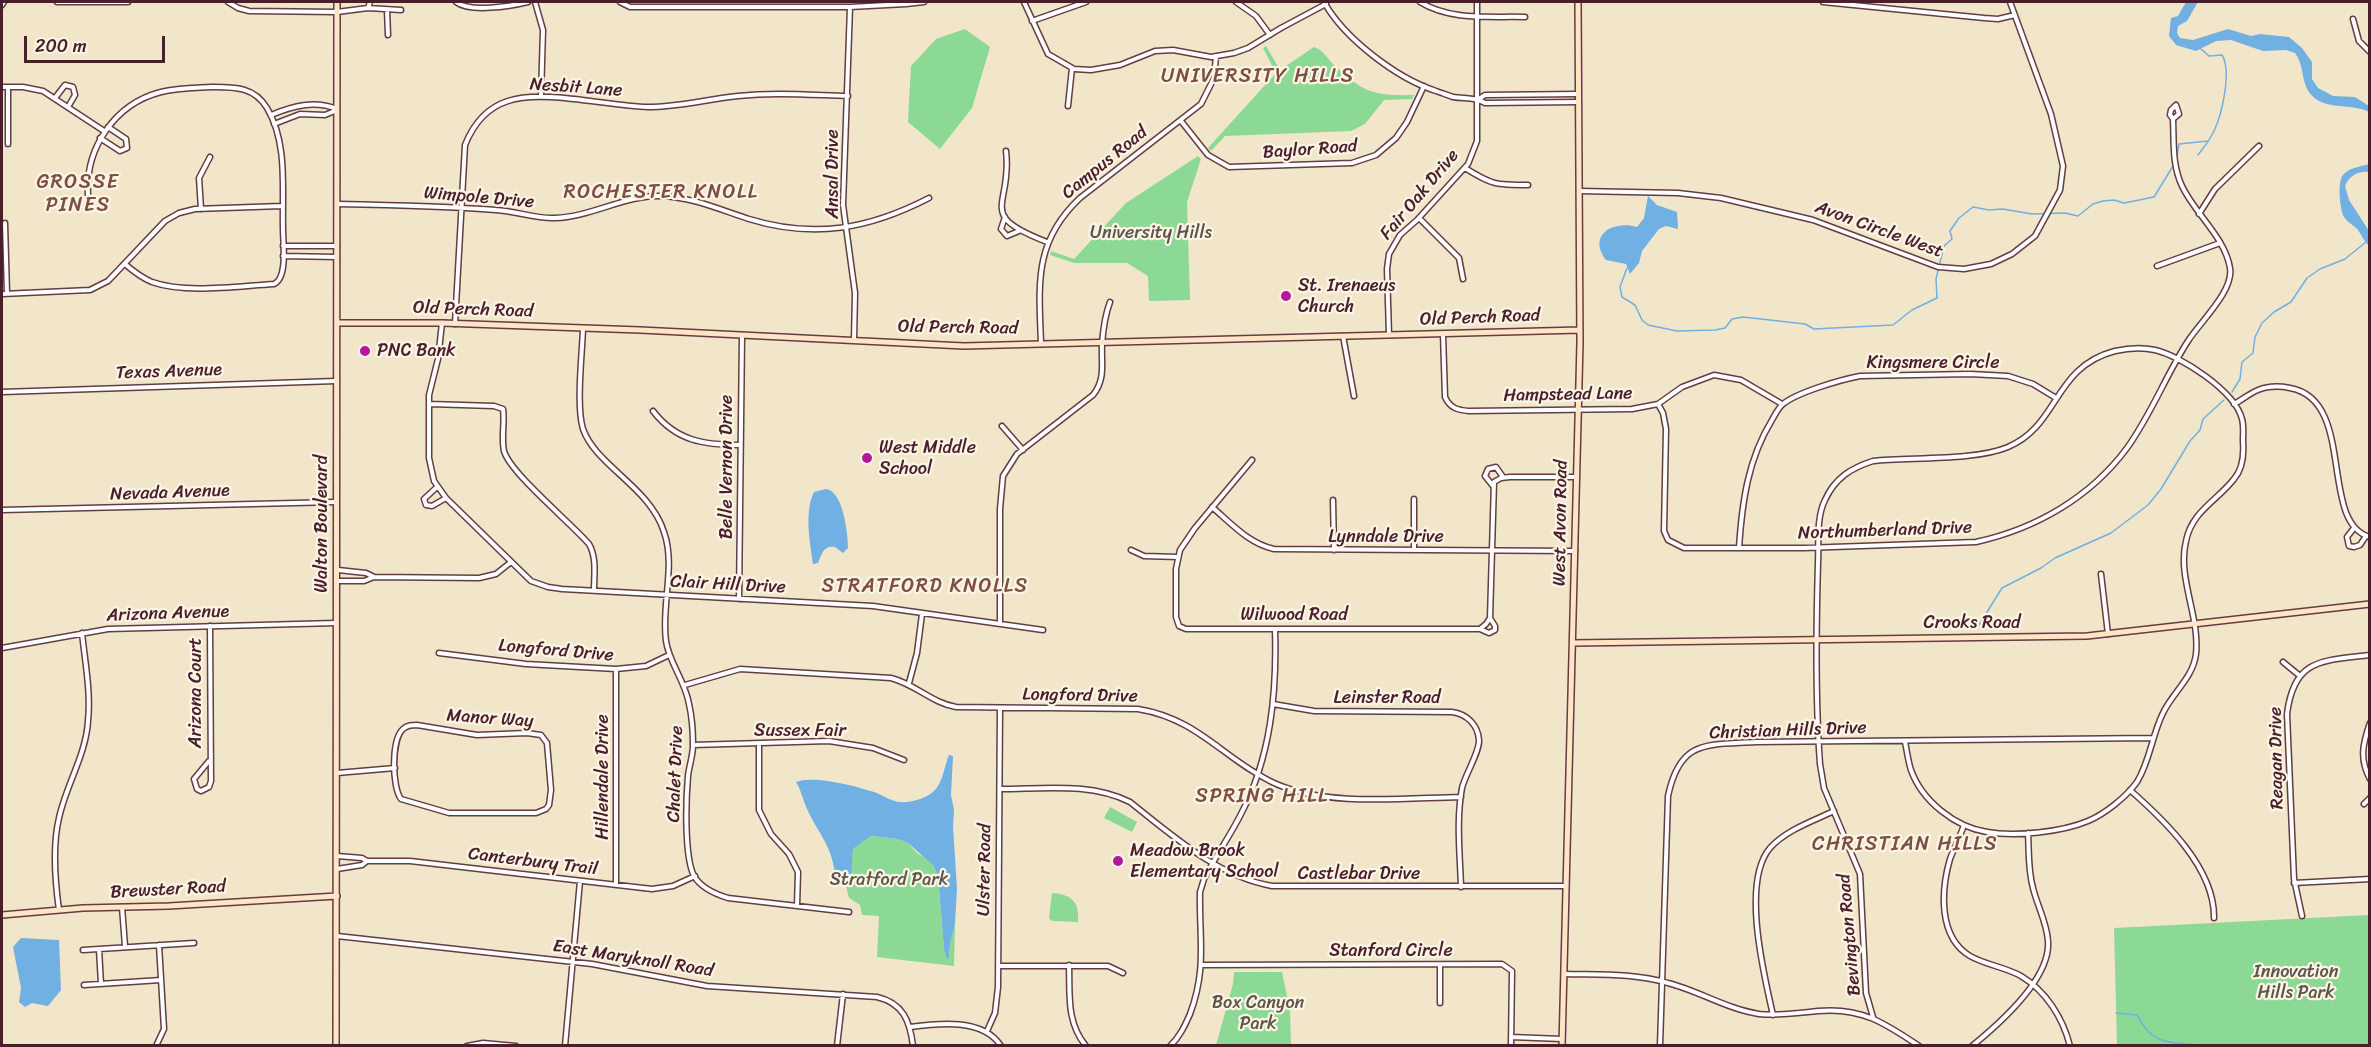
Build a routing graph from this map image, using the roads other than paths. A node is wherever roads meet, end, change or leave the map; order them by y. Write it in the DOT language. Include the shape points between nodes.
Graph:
graph roads {
  1 [pos="57,2"];
  2 [pos="128,2"];
  3 [pos="228,2"];
  4 [pos="338,2"];
  5 [pos="370,2"];
  6 [pos="456,2"];
  7 [pos="528,2"];
  8 [pos="535,2"];
  9 [pos="620,2"];
  10 [pos="924,2"];
  11 [pos="1024,2"];
  12 [pos="1086,2"];
  13 [pos="1236,2"];
  14 [pos="1420,2"];
  15 [pos="1477,2"];
  16 [pos="1578,2"];
  17 [pos="1823,2"];
  18 [pos="2010,2"];
  19 [pos="1325,3"];
  20 [pos="684,4"];
  21 [pos="850,7"];
  22 [pos="368,8"];
  23 [pos="387,10"];
  24 [pos="401,10"];
  25 [pos="338,12"];
  26 [pos="2015,15"];
  27 [pos="1477,17"];
  28 [pos="1525,17"];
  29 [pos="2353,19"];
  30 [pos="1032,21"];
  31 [pos="388,35"];
  32 [pos="1270,35"];
  33 [pos="2370,52"];
  34 [pos="1216,57"];
  35 [pos="1072,68"];
  36 [pos="1424,86"];
  37 [pos="2,87"];
  38 [pos="8,87"];
  39 [pos="1578,94"];
  40 [pos="541,96"];
  41 [pos="848,96"];
  42 [pos="56,98"];
  43 [pos="1478,99"];
  44 [pos="1578,102"];
  45 [pos="1068,106"];
  46 [pos="68,107"];
  47 [pos="338,110"];
  48 [pos="273,119"];
  49 [pos="2173,119"];
  50 [pos="1181,121"];
  51 [pos="106,129"];
  52 [pos="100,138"];
  53 [pos="8,144"];
  54 [pos="2259,146"];
  55 [pos="1006,151"];
  56 [pos="210,157"];
  57 [pos="1465,168"];
  58 [pos="1528,185"];
  59 [pos="1580,191"];
  60 [pos="88,195"];
  61 [pos="929,198"];
  62 [pos="337,204"];
  63 [pos="282,206"];
  64 [pos="461,208"];
  65 [pos="201,209"];
  66 [pos="2199,214"];
  67 [pos="1005,217"];
  68 [pos="1419,218"];
  69 [pos="5,223"];
  70 [pos="846,228"];
  71 [pos="1020,231"];
  72 [pos="1047,242"];
  73 [pos="2220,243"];
  74 [pos="283,246"];
  75 [pos="337,246"];
  76 [pos="283,256"];
  77 [pos="337,257"];
  78 [pos="124,264"];
  79 [pos="2157,266"];
  80 [pos="1462,279"];
  81 [pos="4,293"];
  82 [pos="1110,302"];
  83 [pos="337,323"];
  84 [pos="442,323"];
  85 [pos="455,324"];
  86 [pos="583,329"];
  87 [pos="1580,330"];
  88 [pos="1443,334"];
  89 [pos="742,335"];
  90 [pos="1389,335"];
  91 [pos="1343,336"];
  92 [pos="854,340"];
  93 [pos="1102,343"];
  94 [pos="1041,344"];
  95 [pos="2178,359"];
  96 [pos="337,381"];
  97 [pos="2,392"];
  98 [pos="1354,396"];
  99 [pos="2056,398"];
  100 [pos="429,404"];
  101 [pos="1658,404"];
  102 [pos="1783,404"];
  103 [pos="2234,404"];
  104 [pos="1579,410"];
  105 [pos="653,411"];
  106 [pos="1002,426"];
  107 [pos="740,445"];
  108 [pos="1023,450"];
  109 [pos="1252,460"];
  110 [pos="1504,477"];
  111 [pos="1577,477"];
  112 [pos="1493,486"];
  113 [pos="437,487"];
  114 [pos="446,498"];
  115 [pos="1414,499"];
  116 [pos="1334,500"];
  117 [pos="337,502"];
  118 [pos="1212,507"];
  119 [pos="3,511"];
  120 [pos="2354,528"];
  121 [pos="2368,536"];
  122 [pos="1819,547"];
  123 [pos="1739,548"];
  124 [pos="1131,549"];
  125 [pos="1334,550"];
  126 [pos="1414,550"];
  127 [pos="1491,551"];
  128 [pos="1575,551"];
  129 [pos="1178,557"];
  130 [pos="511,562"];
  131 [pos="338,570"];
  132 [pos="2101,574"];
  133 [pos="374,577"];
  134 [pos="338,581"];
  135 [pos="594,591"];
  136 [pos="667,595"];
  137 [pos="740,598"];
  138 [pos="2370,604"];
  139 [pos="922,614"];
  140 [pos="1490,618"];
  141 [pos="337,623"];
  142 [pos="1000,624"];
  143 [pos="2194,624"];
  144 [pos="210,626"];
  145 [pos="1275,629"];
  146 [pos="1479,629"];
  147 [pos="1043,630"];
  148 [pos="82,633"];
  149 [pos="2108,635"];
  150 [pos="1817,640"];
  151 [pos="1573,643"];
  152 [pos="2,648"];
  153 [pos="439,653"];
  154 [pos="2370,655"];
  155 [pos="669,656"];
  156 [pos="2283,662"];
  157 [pos="616,669"];
  158 [pos="2300,676"];
  159 [pos="909,683"];
  160 [pos="685,686"];
  161 [pos="1273,704"];
  162 [pos="1000,708"];
  163 [pos="2369,724"];
  164 [pos="2153,738"];
  165 [pos="1818,741"];
  166 [pos="1905,742"];
  167 [pos="759,744"];
  168 [pos="693,745"];
  169 [pos="904,760"];
  170 [pos="209,761"];
  171 [pos="395,768"];
  172 [pos="337,773"];
  173 [pos="1257,774"];
  174 [pos="2370,779"];
  175 [pos="1000,789"];
  176 [pos="2130,790"];
  177 [pos="1461,797"];
  178 [pos="2370,798"];
  179 [pos="2364,804"];
  180 [pos="1834,811"];
  181 [pos="1964,825"];
  182 [pos="2028,833"];
  183 [pos="337,856"];
  184 [pos="367,861"];
  185 [pos="1212,863"];
  186 [pos="337,869"];
  187 [pos="695,876"];
  188 [pos="2370,879"];
  189 [pos="580,881"];
  190 [pos="2294,883"];
  191 [pos="616,885"];
  192 [pos="1567,886"];
  193 [pos="1461,887"];
  194 [pos="337,896"];
  195 [pos="797,906"];
  196 [pos="122,907"];
  197 [pos="58,910"];
  198 [pos="849,912"];
  199 [pos="2,915"];
  200 [pos="2302,916"];
  201 [pos="2214,918"];
  202 [pos="337,936"];
  203 [pos="194,943"];
  204 [pos="159,945"];
  205 [pos="125,946"];
  206 [pos="99,949"];
  207 [pos="83,951"];
  208 [pos="573,962"];
  209 [pos="1069,965"];
  210 [pos="1202,965"];
  211 [pos="1440,965"];
  212 [pos="998,966"];
  213 [pos="1123,973"];
  214 [pos="1564,974"];
  215 [pos="161,980"];
  216 [pos="1661,981"];
  217 [pos="100,984"];
  218 [pos="2032,984"];
  219 [pos="84,986"];
  220 [pos="843,994"];
  221 [pos="1440,1003"];
  222 [pos="1773,1015"];
  223 [pos="1873,1017"];
  224 [pos="910,1027"];
  225 [pos="987,1031"];
  226 [pos="1511,1037"];
  227 [pos="1562,1042"];
  228 [pos="1173,1045"];
  229 [pos="156,1046"];
  230 [pos="336,1046"];
  231 [pos="467,1046"];
  232 [pos="516,1046"];
  233 [pos="565,1046"];
  234 [pos="837,1046"];
  235 [pos="913,1046"];
  236 [pos="1001,1046"];
  237 [pos="1086,1046"];
  238 [pos="1511,1046"];
  239 [pos="1660,1046"];
  240 [pos="1918,1046"];
  241 [pos="1972,1046"];
  242 [pos="2070,1046"];
  1 -- 2 [label="street"];
  3 -- 25 [label="street" via="249,11"];
  4 -- 25 [label="street, Walton Boulevard"];
  5 -- 22 [label="street"];
  6 -- 7 [label="street" via="480,8"];
  8 -- 40 [label="street" via="543,30"];
  9 -- 20 [label="street" via="630,7"];
  10 -- 21 [label="street"];
  11 -- 30 [label="street"];
  12 -- 30 [label="street"];
  13 -- 32 [label="street" via="1256,16"];
  14 -- 27 [label="street" via="1448,14"];
  15 -- 27 [label="street, Fair Oak Drive"];
  16 -- 39 [label="street, West Avon Road"];
  17 -- 26 [label="street" via="1998,19"];
  18 -- 26 [label="street, Avon Circle West"];
  19 -- 32 [label="street"];
  19 -- 36 [label="street" via="1339,24 1370,52"];
  20 -- 21 [label="street"];
  21 -- 41 [label="street, Ansal Drive"];
  22 -- 23 [label="street"];
  22 -- 25 [label="street"];
  23 -- 24 [label="street"];
  23 -- 31 [label="street"];
  25 -- 47 [label="street, Walton Boulevard"];
  26 -- 59 [label="street, Avon Circle West" via="2058,136 2062,179 2054,204 2035,236 1991,264 1964,269 1938,267 1813,220 1722,198"];
  27 -- 28 [label="street"];
  27 -- 43 [label="street, Fair Oak Drive"];
  29 -- 33 [label="street" via="2359,41"];
  30 -- 35 [label="street" via="1048,54"];
  32 -- 34 [label="street" via="1248,48"];
  34 -- 35 [label="street" via="1160,50 1106,69"];
  34 -- 50 [label="street, Campus Road" via="1214,78 1201,104"];
  35 -- 45 [label="street"];
  36 -- 43 [label="street" via="1454,97"];
  36 -- 50 [label="street, Baylor Road" via="1396,138 1376,155 1352,163 1229,167 1208,155"];
  37 -- 38 [label="street"];
  38 -- 42 [label="street" via="35,88"];
  38 -- 53 [label="street"];
  39 -- 43 [label="street" via="1485,95"];
  39 -- 44 [label="street, West Avon Road"];
  40 -- 41 [label="street, Nesbit Lane" via="650,107 760,94"];
  40 -- 64 [label="street, Nesbit Lane" via="505,102 476,123 465,145"];
  41 -- 70 [label="street, Ansal Drive" via="843,205"];
  42 -- 46 [label="street"];
  42 -- 46 [label="street" via="65,85 73,87 75,95"];
  43 -- 44 [label="street" via="1485,103"];
  43 -- 57 [label="street, Fair Oak Drive" via="1477,141"];
  44 -- 59 [label="street, West Avon Road"];
  46 -- 51 [label="street"];
  47 -- 48 [label="street" via="325,115"];
  47 -- 48 [label="street" via="325,105 294,106"];
  47 -- 62 [label="street, Walton Boulevard"];
  48 -- 51 [label="street" via="266,105 250,90 183,88 138,101"];
  48 -- 63 [label="street" via="280,140"];
  49 -- 66 [label="street, Northumberland Drive" via="2177,175"];
  50 -- 72 [label="street, Campus Road" via="1080,198 1066,211"];
  51 -- 52 [label="street"];
  51 -- 52 [label="street" via="126,139 127,148 120,151"];
  52 -- 60 [label="street" via="92,157"];
  54 -- 66 [label="street" via="2215,189"];
  55 -- 67 [label="street" via="1007,176 1000,204"];
  56 -- 65 [label="street" via="199,178"];
  57 -- 58 [label="street" via="1488,183"];
  57 -- 68 [label="street, Fair Oak Drive"];
  59 -- 87 [label="street, West Avon Road"];
  61 -- 70 [label="street, Wimpole Drive" via="891,216"];
  62 -- 64 [label="street, Wimpole Drive"];
  62 -- 75 [label="street, Walton Boulevard"];
  63 -- 65 [label="street"];
  63 -- 74 [label="street"];
  64 -- 70 [label="street, Wimpole Drive" via="552,218 658,196 689,200 784,228"];
  64 -- 85 [label="street, Nesbit Lane"];
  65 -- 78 [label="street" via="179,213 165,221"];
  66 -- 73 [label="street, Northumberland Drive"];
  67 -- 71 [label="street"];
  67 -- 71 [label="street" via="1001,229 1007,236"];
  68 -- 80 [label="street" via="1459,258"];
  68 -- 90 [label="street, Fair Oak Drive" via="1400,235 1387,260"];
  69 -- 81 [label="street"];
  70 -- 92 [label="street, Ansal Drive" via="855,293"];
  71 -- 72 [label="street"];
  72 -- 94 [label="street, Campus Road" via="1040,288"];
  73 -- 79 [label="street"];
  73 -- 95 [label="street, Northumberland Drive" via="2230,267 2229,285"];
  74 -- 75 [label="street"];
  74 -- 76 [label="street"];
  75 -- 77 [label="street, Walton Boulevard"];
  76 -- 77 [label="street"];
  76 -- 78 [label="street" via="282,277 274,284 164,286"];
  77 -- 83 [label="street, Walton Boulevard"];
  78 -- 81 [label="street" via="108,281 90,290"];
  82 -- 93 [label="street"];
  83 -- 84 [label="street, Old Perch Road"];
  83 -- 96 [label="street, Walton Boulevard"];
  84 -- 85 [label="street, Old Perch Road"];
  84 -- 100 [label="street, Clair Hill Drive"];
  85 -- 86 [label="street, Old Perch Road"];
  86 -- 89 [label="street, Old Perch Road"];
  86 -- 136 [label="street, Chalet Drive" via="580,402 584,431 597,451 654,510 667,541"];
  87 -- 88 [label="street, Old Perch Road"];
  87 -- 104 [label="street, West Avon Road"];
  88 -- 90 [label="street, Old Perch Road"];
  88 -- 104 [label="street, Hampstead Lane" via="1445,396 1456,410"];
  89 -- 92 [label="street, Old Perch Road"];
  89 -- 107 [label="street, Belle Vernon Drive"];
  90 -- 91 [label="street, Old Perch Road"];
  91 -- 93 [label="street, Old Perch Road"];
  91 -- 98 [label="street"];
  92 -- 94 [label="street, Old Perch Road" via="964,346"];
  93 -- 94 [label="street, Old Perch Road"];
  93 -- 108 [label="street" via="1098,389"];
  95 -- 99 [label="street, Bevington Road" via="2155,350 2134,348 2099,355 2077,370"];
  95 -- 103 [label="street, Bevington Road"];
  95 -- 122 [label="street, Northumberland Drive" via="2113,465 2085,492 2034,522 2000,537 1976,542"];
  96 -- 97 [label="street, Texas Avenue"];
  96 -- 117 [label="street, Walton Boulevard"];
  99 -- 102 [label="street, Kingsmere Circle" via="2033,384 2008,376 1884,375 1846,379"];
  99 -- 122 [label="street, Bevington Road" via="2030,434 1995,452 1873,460 1853,467 1836,482 1824,501"];
  100 -- 113 [label="street, Clair Hill Drive" via="429,458"];
  100 -- 135 [label="street" via="502,409 507,458 593,550"];
  101 -- 102 [label="street, Hampstead Lane" via="1682,387 1714,375 1741,380"];
  101 -- 104 [label="street, Hampstead Lane" via="1632,409"];
  101 -- 123 [label="street, Northumberland Drive" via="1666,429 1664,517 1668,540 1683,548"];
  102 -- 123 [label="street" via="1753,459 1745,489"];
  103 -- 120 [label="street" via="2272,387 2298,390 2311,398 2330,431 2343,506"];
  103 -- 143 [label="street" via="2243,430 2239,471 2196,518 2186,538 2184,558"];
  104 -- 111 [label="street, West Avon Road"];
  105 -- 107 [label="street" via="687,439 703,444"];
  106 -- 108 [label="street"];
  107 -- 137 [label="street, Belle Vernon Drive"];
  108 -- 142 [label="street" via="1008,467 1002,483"];
  109 -- 118 [label="street"];
  110 -- 111 [label="street"];
  110 -- 112 [label="street"];
  110 -- 112 [label="street" via="1496,467 1488,469 1485,476"];
  111 -- 128 [label="street, West Avon Road"];
  112 -- 127 [label="street"];
  113 -- 114 [label="street, Clair Hill Drive"];
  113 -- 114 [label="street" via="426,495 426,505"];
  114 -- 130 [label="street, Clair Hill Drive"];
  115 -- 126 [label="street"];
  116 -- 125 [label="street"];
  117 -- 119 [label="street, Nevada Avenue"];
  117 -- 131 [label="street, Walton Boulevard"];
  118 -- 125 [label="street, Lynndale Drive" via="1257,544 1274,549"];
  118 -- 129 [label="street"];
  120 -- 121 [label="street"];
  120 -- 121 [label="street" via="2346,540 2349,546 2360,545"];
  122 -- 123 [label="street, Northumberland Drive"];
  122 -- 150 [label="street, Bevington Road"];
  124 -- 129 [label="street" via="1143,556"];
  125 -- 126 [label="street, Lynndale Drive"];
  126 -- 127 [label="street, Lynndale Drive"];
  127 -- 128 [label="street, Lynndale Drive"];
  127 -- 140 [label="street"];
  128 -- 151 [label="street, West Avon Road"];
  129 -- 145 [label="street, Wilwood Road" via="1179,626"];
  130 -- 133 [label="street" via="496,574 479,578"];
  130 -- 135 [label="street, Clair Hill Drive" via="548,588"];
  131 -- 133 [label="street"];
  131 -- 134 [label="street, Walton Boulevard"];
  132 -- 149 [label="street"];
  133 -- 134 [label="street"];
  134 -- 141 [label="street, Walton Boulevard"];
  135 -- 136 [label="street, Clair Hill Drive"];
  136 -- 137 [label="street, Clair Hill Drive"];
  136 -- 155 [label="street, Chalet Drive" via="665,638"];
  137 -- 139 [label="street, Clair Hill Drive" via="873,606"];
  138 -- 143 [label="street, Crooks Road"];
  139 -- 142 [label="street, Clair Hill Drive"];
  139 -- 159 [label="street"];
  140 -- 146 [label="street"];
  140 -- 146 [label="street" via="1495,630 1489,633"];
  141 -- 144 [label="street, Arizona Avenue"];
  141 -- 172 [label="street, Walton Boulevard"];
  142 -- 147 [label="street, Clair Hill Drive"];
  143 -- 149 [label="street, Crooks Road"];
  143 -- 164 [label="street" via="2194,666 2165,708"];
  144 -- 148 [label="street, Arizona Avenue"];
  144 -- 170 [label="street, Arizona Court"];
  145 -- 146 [label="street, Wilwood Road"];
  145 -- 161 [label="street"];
  148 -- 152 [label="street, Arizona Avenue"];
  148 -- 197 [label="street" via="88,720 56,832"];
  149 -- 150 [label="street, Crooks Road"];
  150 -- 151 [label="street, Crooks Road"];
  150 -- 165 [label="street, Bevington Road"];
  151 -- 192 [label="street, West Avon Road"];
  153 -- 157 [label="street, Longford Drive" via="526,664"];
  154 -- 158 [label="street" via="2323,662 2309,667"];
  155 -- 157 [label="street, Longford Drive" via="646,666"];
  155 -- 160 [label="street, Chalet Drive"];
  156 -- 158 [label="street"];
  157 -- 191 [label="street, Hillendale Drive"];
  158 -- 190 [label="street, Reagan Drive" via="2291,691 2288,714"];
  159 -- 160 [label="street, Longford Drive" via="878,676 740,669"];
  159 -- 162 [label="street, Longford Drive" via="945,705"];
  160 -- 168 [label="street, Chalet Drive"];
  161 -- 173 [label="street"];
  161 -- 177 [label="street, Leinster Road" via="1314,711 1464,715 1472,722 1479,744"];
  162 -- 173 [label="street, Longford Drive" via="1117,708 1153,712 1183,723"];
  162 -- 175 [label="street, Ulster Road"];
  163 -- 174 [label="street" via="2362,751"];
  164 -- 166 [label="street, Christian Hills Drive"];
  164 -- 176 [label="street" via="2143,770"];
  165 -- 166 [label="street, Christian Hills Drive"];
  165 -- 180 [label="street, Bevington Road" via="1822,778"];
  165 -- 216 [label="street, Christian Hills Drive" via="1714,744 1694,750 1680,762 1668,796"];
  166 -- 181 [label="street" via="1920,788 1945,814"];
  167 -- 168 [label="street, Sussex Fair"];
  167 -- 169 [label="street, Sussex Fair" via="829,741 873,748"];
  167 -- 195 [label="street" via="759,810 798,872"];
  168 -- 187 [label="street, Chalet Drive" via="687,804 689,855"];
  170 -- 170 [label="street, Arizona Court" via="194,779 201,791 209,788 211,781"];
  171 -- 171 [label="street, Manor Way" via="396,743 402,729 409,726 477,735 537,734 548,743 549,805 541,812 449,813 401,799 396,793"];
  171 -- 172 [label="street"];
  172 -- 183 [label="street, Walton Boulevard"];
  173 -- 177 [label="street, Longford Drive" via="1291,790 1330,798"];
  173 -- 185 [label="street" via="1240,816"];
  175 -- 185 [label="street, Castlebar Drive" via="1086,789 1116,795"];
  175 -- 212 [label="street, Ulster Road"];
  176 -- 182 [label="street" via="2090,821"];
  176 -- 201 [label="street" via="2186,846 2210,895"];
  177 -- 193 [label="street, Leinster Road"];
  178 -- 179 [label="street"];
  180 -- 222 [label="street" via="1784,837 1770,849 1761,868 1757,932"];
  180 -- 223 [label="street, Bevington Road" via="1860,874 1866,993"];
  181 -- 182 [label="street" via="1998,834"];
  181 -- 218 [label="street" via="1948,868 1946,926 1969,956 2009,970"];
  182 -- 218 [label="street" via="2032,887 2048,941 2044,963"];
  183 -- 184 [label="street, Canterbury Trail"];
  183 -- 186 [label="street, Walton Boulevard"];
  184 -- 186 [label="street, Canterbury Trail"];
  184 -- 189 [label="street, Canterbury Trail" via="410,861"];
  185 -- 193 [label="street, Castlebar Drive" via="1257,884 1286,888"];
  185 -- 210 [label="street" via="1200,892"];
  186 -- 194 [label="street, Walton Boulevard"];
  187 -- 191 [label="street, Canterbury Trail" via="660,889"];
  187 -- 195 [label="street" via="714,893"];
  188 -- 190 [label="street"];
  189 -- 191 [label="street, Canterbury Trail"];
  189 -- 208 [label="street"];
  190 -- 200 [label="street, Reagan Drive"];
  192 -- 193 [label="street, Castlebar Drive"];
  192 -- 214 [label="street, West Avon Road"];
  194 -- 196 [label="street, Brewster Road"];
  194 -- 202 [label="street, Walton Boulevard"];
  195 -- 198 [label="street"];
  196 -- 197 [label="street, Brewster Road"];
  196 -- 205 [label="street"];
  197 -- 199 [label="street, Brewster Road"];
  202 -- 208 [label="street, East Maryknoll Road"];
  202 -- 230 [label="street, Walton Boulevard"];
  203 -- 204 [label="street"];
  204 -- 205 [label="street"];
  204 -- 215 [label="street"];
  205 -- 206 [label="street"];
  206 -- 207 [label="street"];
  206 -- 217 [label="street"];
  208 -- 220 [label="street, East Maryknoll Road" via="690,984"];
  208 -- 233 [label="street"];
  209 -- 212 [label="street"];
  209 -- 213 [label="street" via="1108,966"];
  209 -- 237 [label="street" via="1071,1021"];
  210 -- 211 [label="street, Stanford Circle"];
  210 -- 228 [label="street" via="1197,994"];
  211 -- 221 [label="street"];
  211 -- 226 [label="street, Stanford Circle" via="1502,964 1512,971"];
  212 -- 225 [label="street, Ulster Road" via="995,1013"];
  214 -- 216 [label="street"];
  214 -- 227 [label="street, West Avon Road"];
  215 -- 217 [label="street"];
  215 -- 229 [label="street" via="164,1029"];
  216 -- 222 [label="street" via="1742,1010"];
  216 -- 239 [label="street, Christian Hills Drive"];
  217 -- 219 [label="street"];
  218 -- 241 [label="street" via="2005,1018"];
  218 -- 242 [label="street" via="2060,1016"];
  220 -- 224 [label="street, East Maryknoll Road" via="889,1000 903,1012"];
  220 -- 234 [label="street"];
  222 -- 223 [label="street" via="1828,1010"];
  223 -- 240 [label="street"];
  224 -- 225 [label="street" via="951,1025"];
  224 -- 235 [label="street"];
  225 -- 236 [label="street"];
  226 -- 227 [label="street"];
  226 -- 238 [label="street, Stanford Circle"];
  231 -- 232 [label="street"];
}
